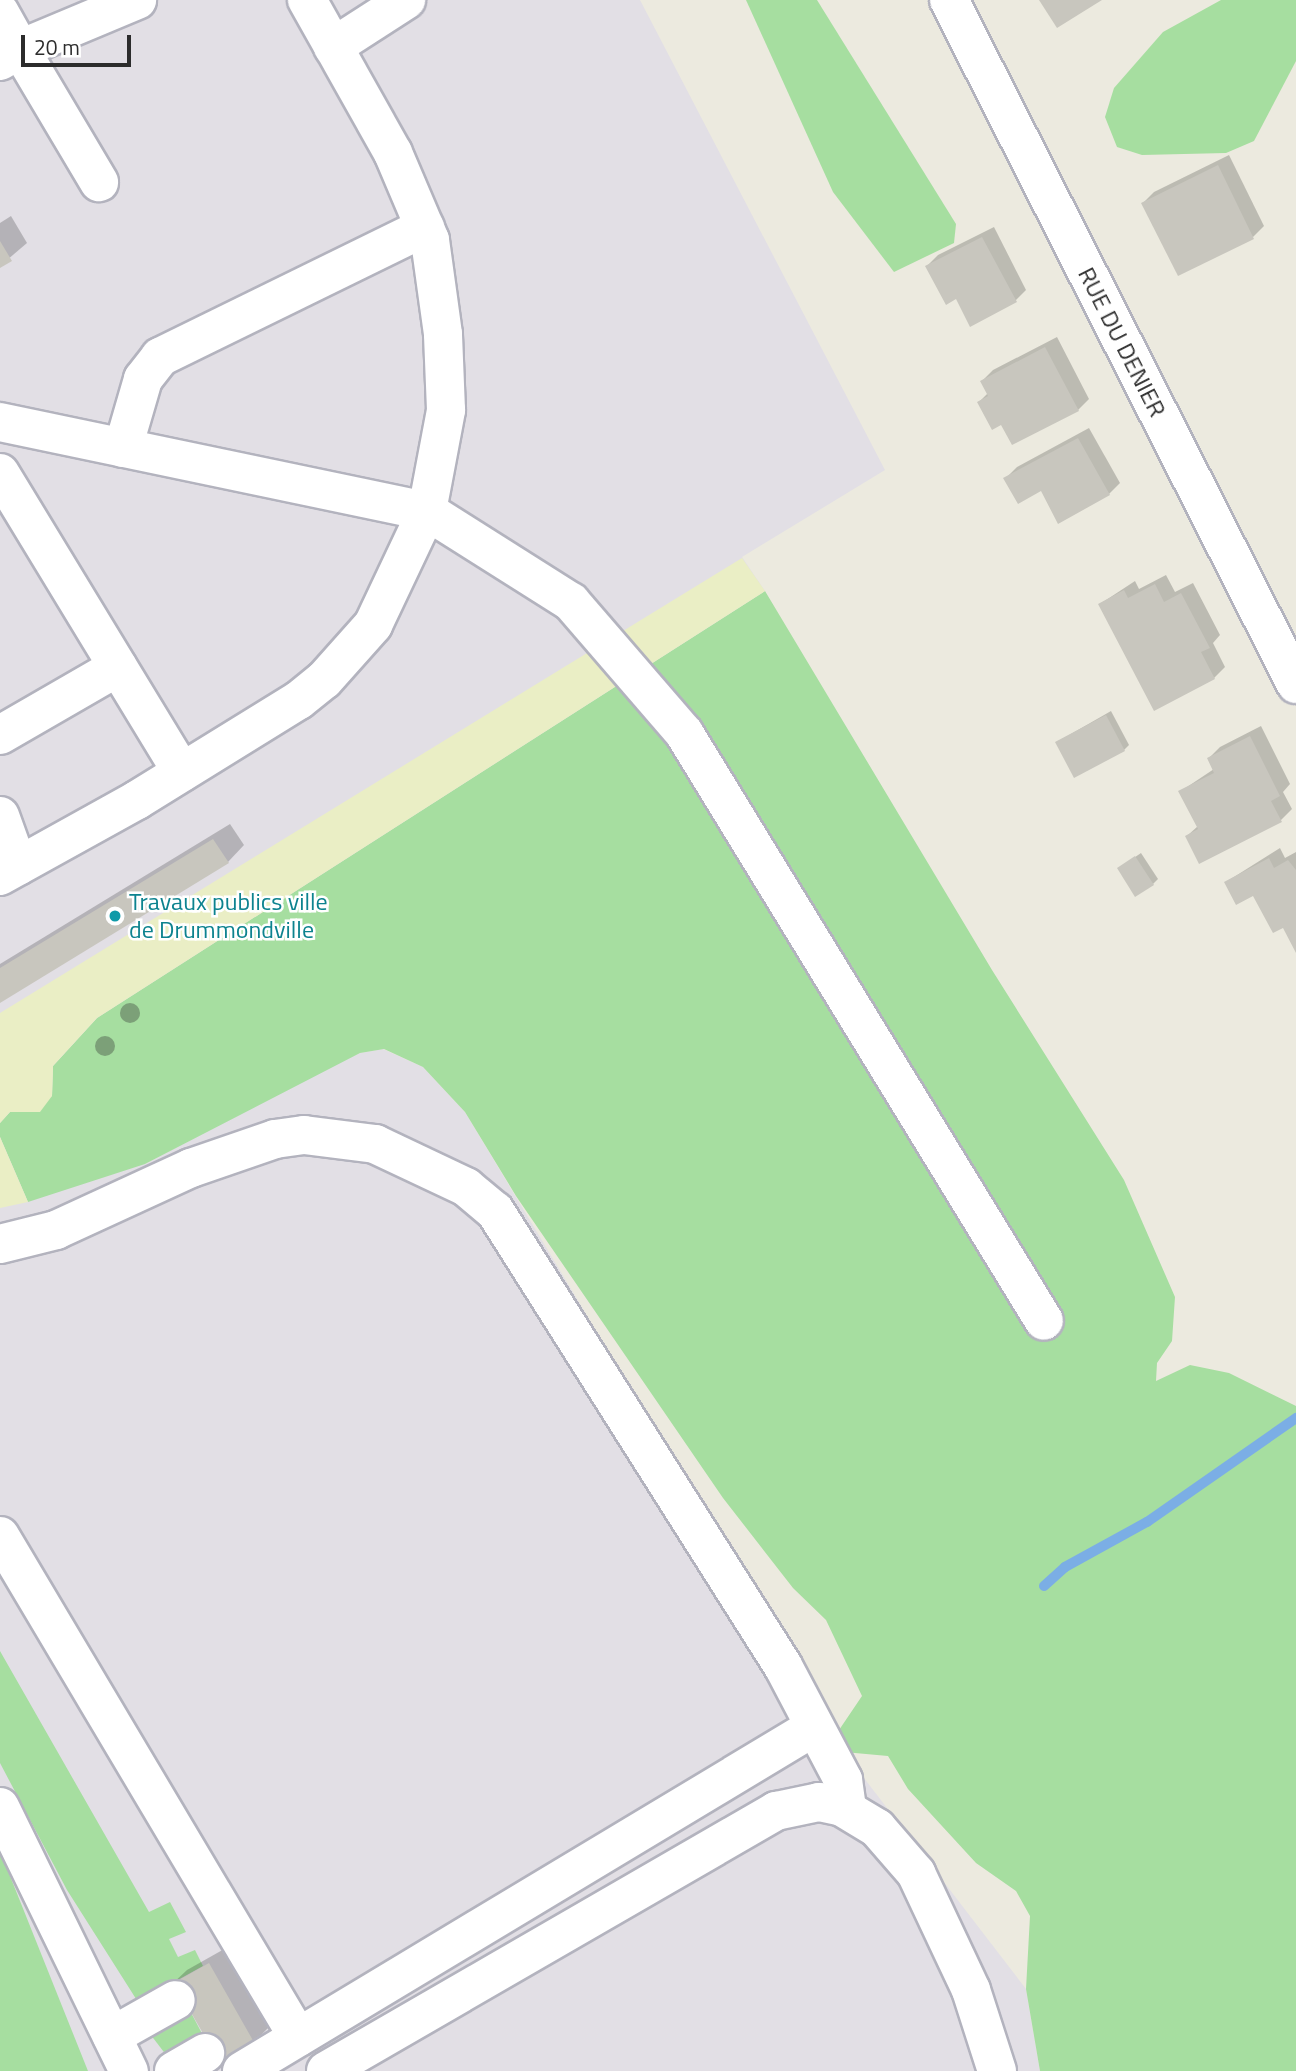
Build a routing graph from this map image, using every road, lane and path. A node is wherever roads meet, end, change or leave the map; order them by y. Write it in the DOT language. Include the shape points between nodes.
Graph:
graph roads {
  1 [pos="137,0"];
  2 [pos="307,0"];
  3 [pos="406,0"];
  4 [pos="948,0"];
  5 [pos="0,13"];
  6 [pos="333,47"];
  7 [pos="10,55"];
  8 [pos="99,182"];
  9 [pos="425,227"];
  10 [pos="0,422"];
  11 [pos="123,448"];
  12 [pos="0,473"];
  13 [pos="427,511"];
  14 [pos="118,667"];
  15 [pos="1296,684"];
  16 [pos="0,735"];
  17 [pos="182,772"];
  18 [pos="0,816"];
  19 [pos="9,871"];
  20 [pos="0,1244"];
  21 [pos="1044,1321"];
  22 [pos="0,1536"];
  23 [pos="814,1727"];
  24 [pos="0,1807"];
  25 [pos="847,1809"];
  26 [pos="176,2000"];
  27 [pos="112,2036"];
  28 [pos="298,2037"];
  29 [pos="129,2071"];
  30 [pos="242,2071"];
  31 [pos="326,2071"];
  32 [pos="997,2071"];
  1 -- 7 [label="street"];
  2 -- 6 [label="street"];
  3 -- 6 [label="street"];
  4 -- 15 [label="street, RUE DU DENIER"];
  5 -- 7 [label="street"];
  6 -- 9 [label="street" via="393,153"];
  7 -- 8 [label="street"];
  9 -- 11 [label="street" via="160,357 139,388"];
  9 -- 13 [label="street" via="438,289 446,410"];
  10 -- 11 [label="street"];
  11 -- 13 [label="street"];
  12 -- 14 [label="street"];
  13 -- 17 [label="street" via="395,586 349,656 299,700"];
  13 -- 21 [label="street" via="572,601 684,733"];
  14 -- 16 [label="street"];
  14 -- 17 [label="street"];
  17 -- 19 [label="street"];
  18 -- 19 [label="street"];
  20 -- 23 [label="street" via="56,1230 191,1168 275,1139 304,1135 375,1144 467,1186 495,1211 593,1362 783,1666"];
  22 -- 28 [label="street"];
  23 -- 25 [label="street" via="843,1780"];
  23 -- 28 [label="street"];
  24 -- 27 [label="street"];
  25 -- 31 [label="street" via="803,1802 776,1811"];
  25 -- 32 [label="street" via="877,1828 916,1872 971,1990"];
  26 -- 27 [label="street"];
  27 -- 29 [label="street"];
  28 -- 30 [label="street"];
}
